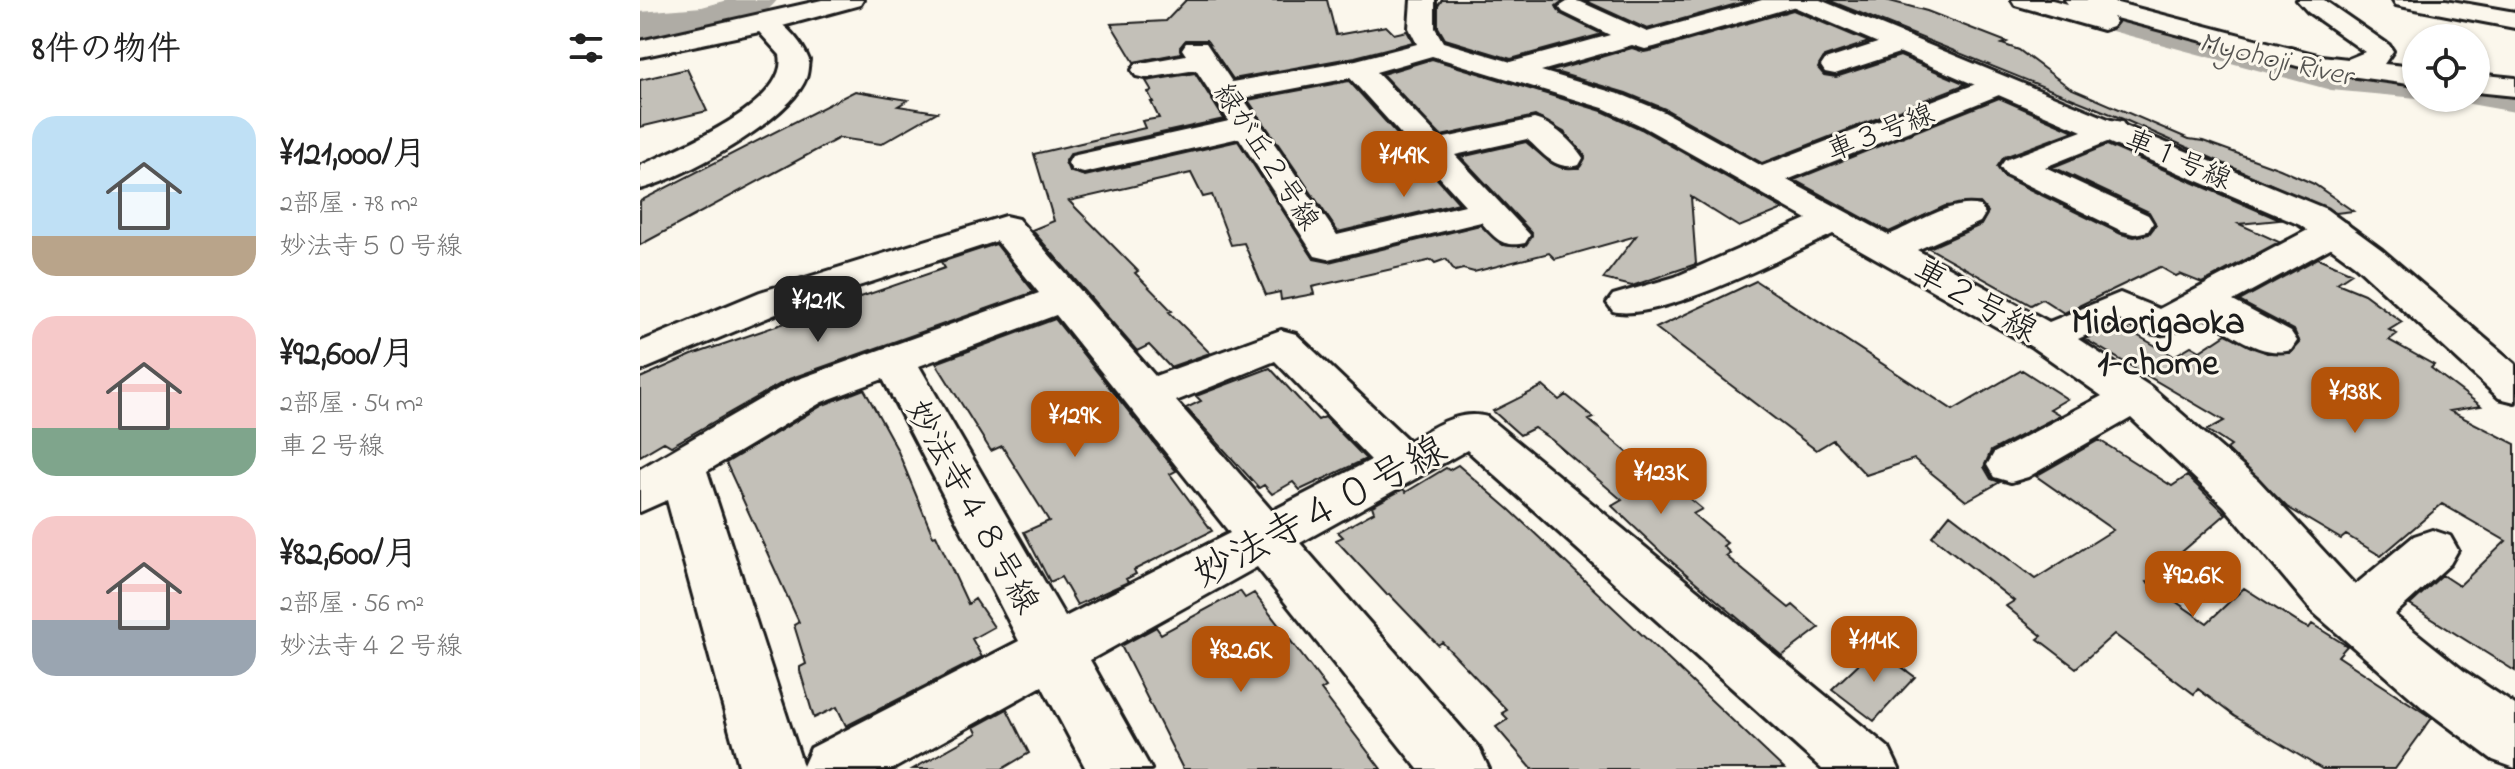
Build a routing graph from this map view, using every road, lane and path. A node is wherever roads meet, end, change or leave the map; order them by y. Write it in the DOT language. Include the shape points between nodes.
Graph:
graph roads {
  1 [pos="851,0"];
  2 [pos="1423,0"];
  3 [pos="1790,0"];
  4 [pos="1799,0"];
  5 [pos="2024,0"];
  6 [pos="2077,0"];
  7 [pos="2309,0"];
  8 [pos="2405,0"];
  9 [pos="2102,4"];
  10 [pos="1572,7"];
  11 [pos="2515,20"];
  12 [pos="764,23"];
  13 [pos="1634,36"];
  14 [pos="2370,41"];
  15 [pos="1902,43"];
  16 [pos="1433,48"];
  17 [pos="640,49"];
  18 [pos="2305,60"];
  19 [pos="1342,63"];
  20 [pos="1835,66"];
  21 [pos="1146,70"];
  22 [pos="1511,71"];
  23 [pos="2402,76"];
  24 [pos="2352,77"];
  25 [pos="2490,84"];
  26 [pos="1999,85"];
  27 [pos="2515,87"];
  28 [pos="1227,92"];
  29 [pos="1249,126"];
  30 [pos="2111,129"];
  31 [pos="1432,150"];
  32 [pos="1567,158"];
  33 [pos="1084,163"];
  34 [pos="1761,178"];
  35 [pos="640,179"];
  36 [pos="1487,210"];
  37 [pos="1967,214"];
  38 [pos="1836,219"];
  39 [pos="2135,223"];
  40 [pos="2334,231"];
  41 [pos="1512,235"];
  42 [pos="1889,249"];
  43 [pos="1064,298"];
  44 [pos="2204,301"];
  45 [pos="1627,303"];
  46 [pos="2047,338"];
  47 [pos="2276,341"];
  48 [pos="640,358"];
  49 [pos="894,360"];
  50 [pos="2515,388"];
  51 [pos="1146,396"];
  52 [pos="2135,397"];
  53 [pos="1402,462"];
  54 [pos="2011,465"];
  55 [pos="661,480"];
  56 [pos="1265,539"];
  57 [pos="2432,550"];
  58 [pos="2355,617"];
  59 [pos="1055,651"];
  60 [pos="2515,740"];
  61 [pos="772,769"];
  62 [pos="833,769"];
  63 [pos="1119,769"];
  64 [pos="1457,769"];
  65 [pos="1867,769"];
  1 -- 12 [label="street"];
  2 -- 16 [label="street" via="1422,28"];
  3 -- 13 [label="street" via="1645,41"];
  4 -- 15 [label="street, 車１号線"];
  5 -- 24 [label="street" via="2308,76"];
  6 -- 9 [label="street"];
  7 -- 14 [label="street"];
  8 -- 11 [label="street"];
  9 -- 18 [label="street"];
  10 -- 13 [label="street"];
  12 -- 17 [label="street"];
  12 -- 35 [label="street" via="795,58 786,89 730,133"];
  13 -- 22 [label="street"];
  14 -- 18 [label="street" via="2328,58"];
  14 -- 24 [label="street" via="2379,51"];
  15 -- 20 [label="street"];
  15 -- 26 [label="street, 車１号線"];
  16 -- 19 [label="street"];
  16 -- 22 [label="street, 車２号線"];
  18 -- 24 [label="street"];
  19 -- 28 [label="street"];
  19 -- 31 [label="street"];
  21 -- 28 [label="street, 緑が丘２号線" via="1200,54"];
  22 -- 34 [label="street, 車２号線" via="1614,102"];
  23 -- 24 [label="street"];
  25 -- 27 [label="street"];
  26 -- 30 [label="street, 車１号線"];
  26 -- 34 [label="street, 車３号線"];
  28 -- 29 [label="street, 緑が丘２号線"];
  29 -- 33 [label="street" via="1140,145"];
  29 -- 36 [label="street, 緑が丘２号線" via="1328,248"];
  30 -- 39 [label="street" via="2017,167"];
  30 -- 40 [label="street, 車１号線" via="2280,201"];
  31 -- 32 [label="street" via="1534,128"];
  31 -- 36 [label="street"];
  34 -- 38 [label="street, 車２号線"];
  36 -- 41 [label="street"];
  37 -- 42 [label="street"];
  38 -- 42 [label="street, 車２号線"];
  38 -- 45 [label="street" via="1689,285"];
  40 -- 44 [label="street"];
  40 -- 50 [label="street, 車１号線"];
  42 -- 46 [label="street, 車２号線"];
  43 -- 48 [label="street" via="1005,227 780,299"];
  43 -- 49 [label="street"];
  43 -- 51 [label="street"];
  44 -- 46 [label="street" via="2159,325 2120,305"];
  44 -- 47 [label="street"];
  46 -- 52 [label="street, 車２号線"];
  49 -- 55 [label="street" via="806,392"];
  49 -- 59 [label="street, 妙法寺４８号線"];
  51 -- 53 [label="street" via="1281,343"];
  51 -- 56 [label="street"];
  52 -- 54 [label="street"];
  52 -- 58 [label="street, 車２号線" via="2241,493"];
  53 -- 56 [label="street, 妙法寺４０号線"];
  53 -- 65 [label="street, 妙法寺４０号線" via="1471,428"];
  55 -- 61 [label="street"];
  56 -- 59 [label="street, 妙法寺４０号線"];
  56 -- 64 [label="street"];
  57 -- 58 [label="street"];
  58 -- 60 [label="street, 車２号線"];
  59 -- 62 [label="street, 妙法寺４０号線"];
  59 -- 63 [label="street, 妙法寺４８号線"];
}
